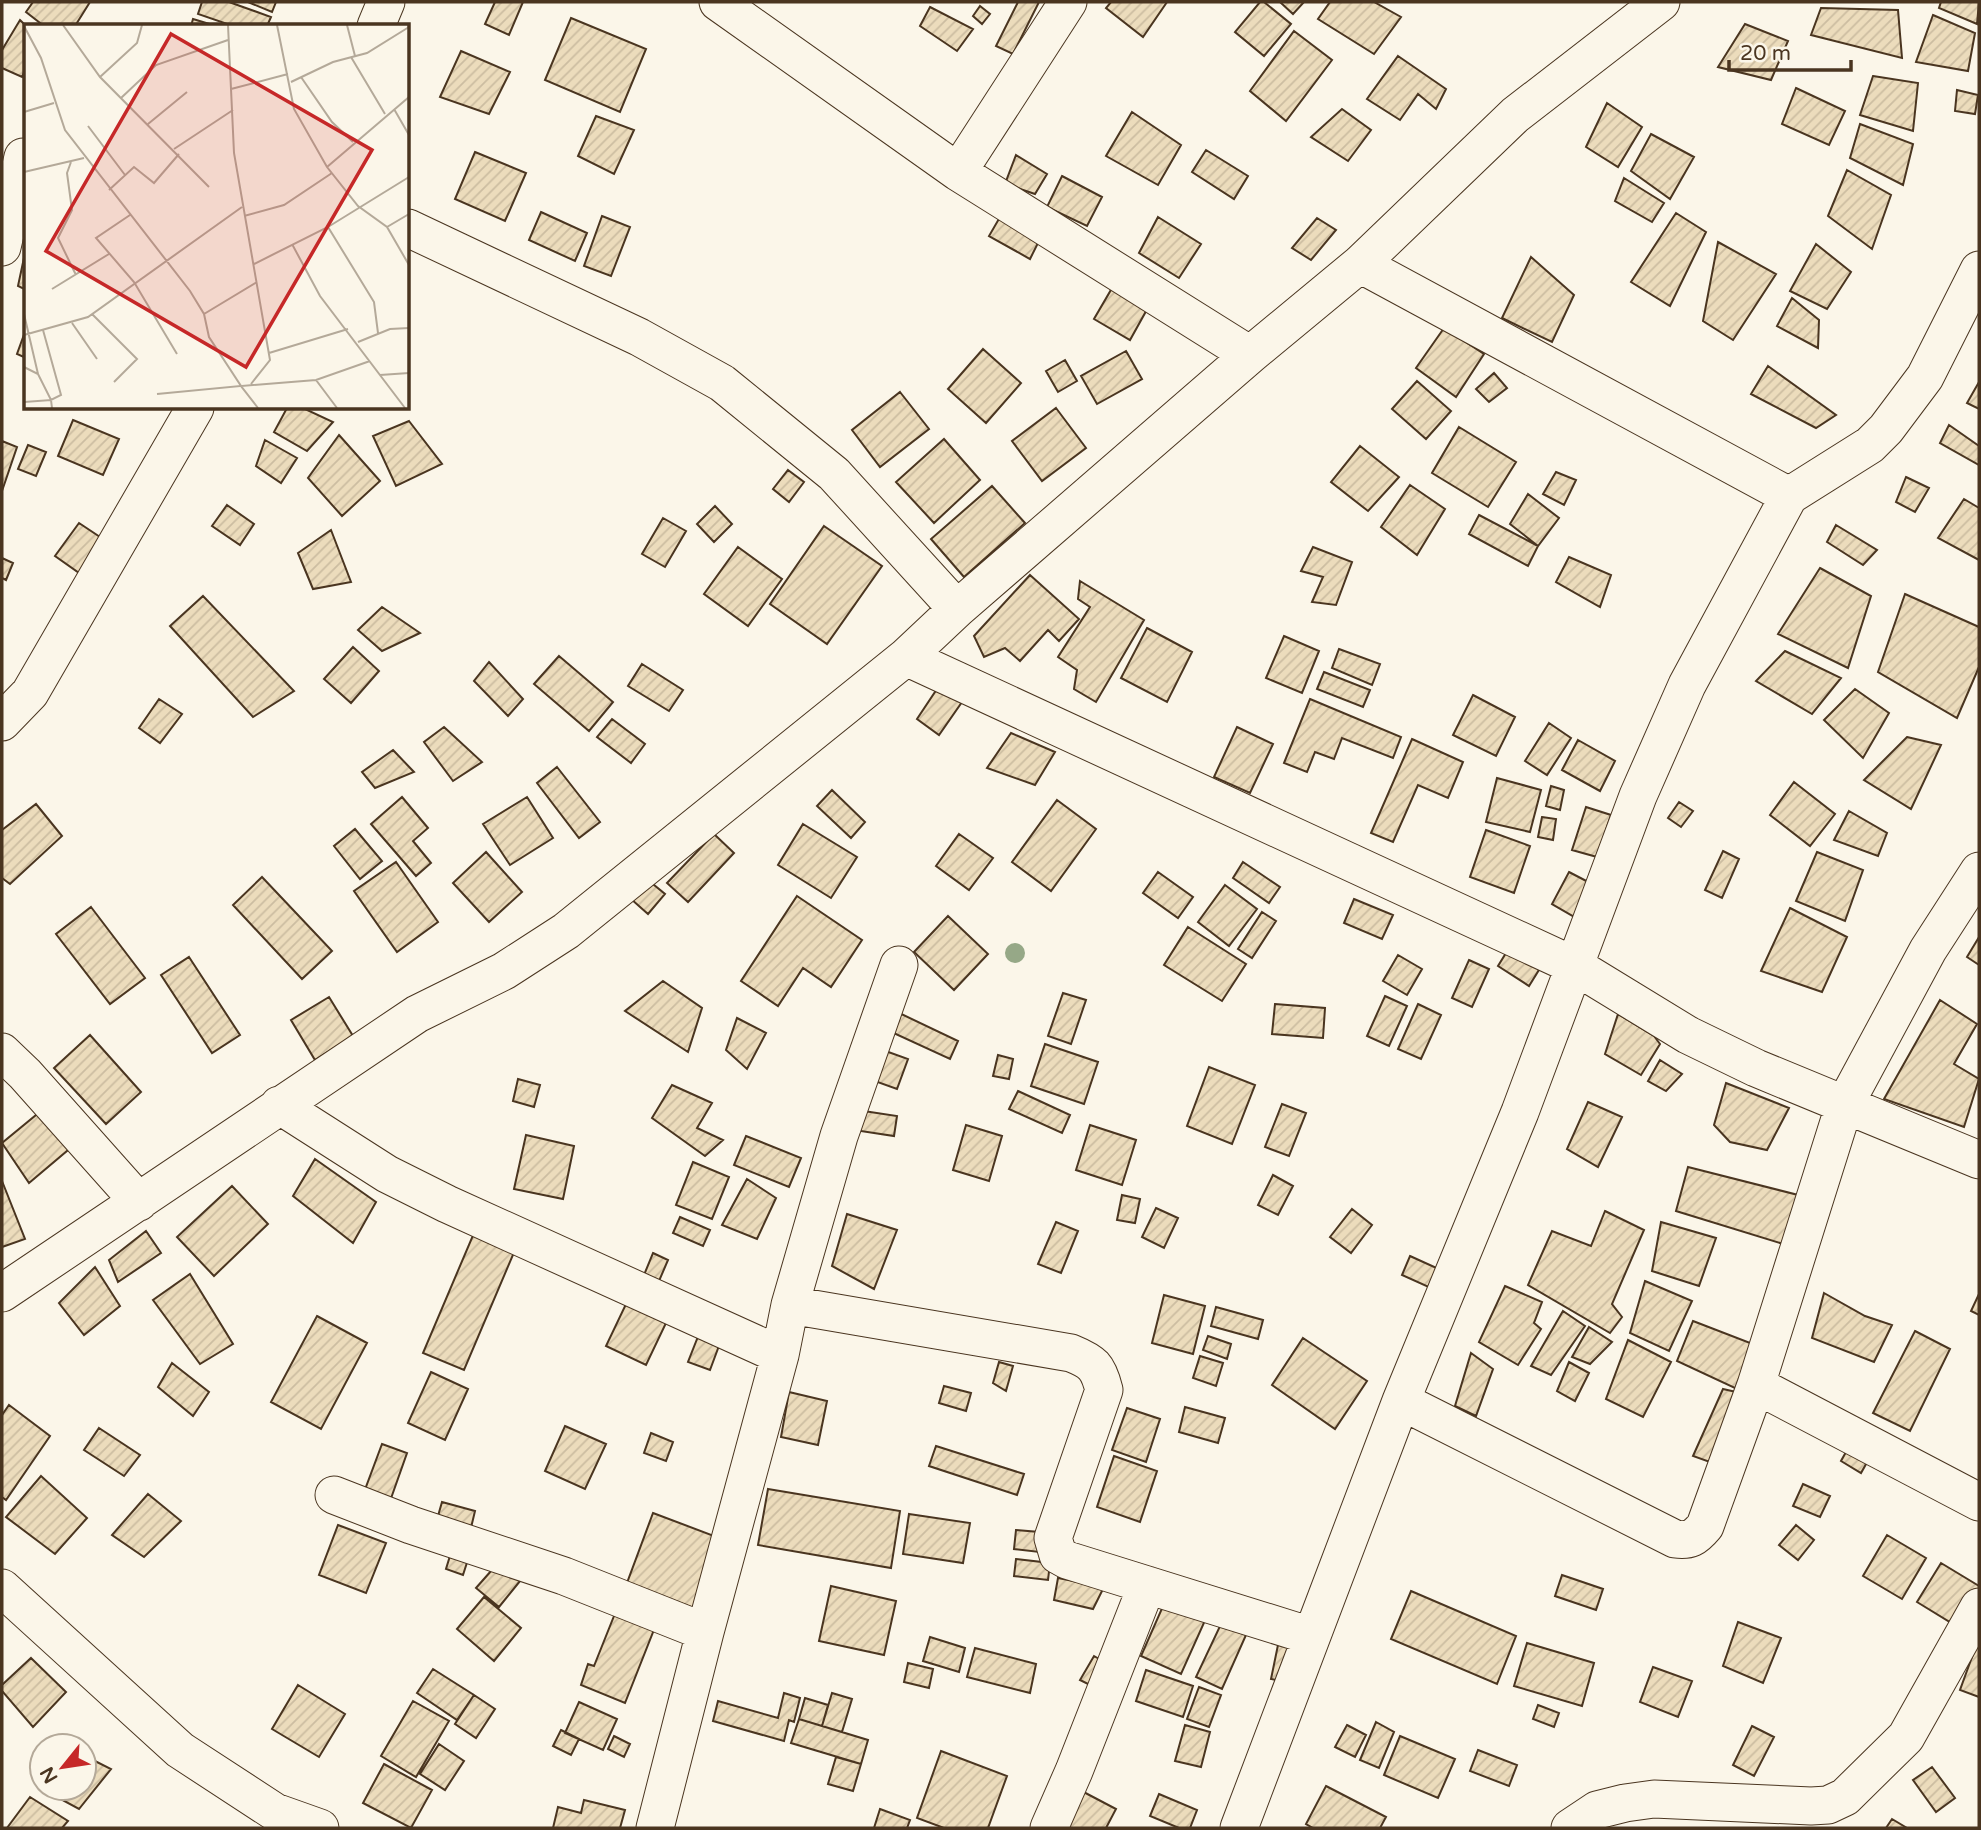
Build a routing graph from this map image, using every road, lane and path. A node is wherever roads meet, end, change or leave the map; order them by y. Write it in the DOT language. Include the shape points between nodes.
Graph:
graph roads {
  1 [pos="386,2"];
  2 [pos="718,2"];
  3 [pos="1068,2"];
  4 [pos="1661,2"];
  5 [pos="377,24"];
  6 [pos="17,155"];
  7 [pos="958,172"];
  8 [pos="410,229"];
  9 [pos="2,247"];
  10 [pos="1360,264"];
  11 [pos="1979,270"];
  12 [pos="1250,355"];
  13 [pos="194,410"];
  14 [pos="1789,496"];
  15 [pos="957,609"];
  16 [pos="906,657"];
  17 [pos="2,722"];
  18 [pos="1979,871"];
  19 [pos="899,965"];
  20 [pos="1575,966"];
  21 [pos="2,1052"];
  22 [pos="279,1105"];
  23 [pos="1844,1107"];
  24 [pos="1979,1160"];
  25 [pos="139,1202"];
  26 [pos="2,1293"];
  27 [pos="790,1305"];
  28 [pos="780,1354"];
  29 [pos="1756,1385"];
  30 [pos="1401,1401"];
  31 [pos="334,1495"];
  32 [pos="1979,1502"];
  33 [pos="1147,1585"];
  34 [pos="2,1588"];
  35 [pos="1979,1607"];
  36 [pos="705,1632"];
  37 [pos="1311,1636"];
  38 [pos="320,1828"];
  39 [pos="655,1828"];
  40 [pos="1049,1828"];
  41 [pos="1239,1828"];
  42 [pos="1570,1828"];
  1 -- 5 [label="street"];
  2 -- 7 [label="street"];
  3 -- 7 [label="street"];
  4 -- 10 [label="street" via="1515,116"];
  6 -- 9 [label="street"];
  7 -- 12 [label="street"];
  8 -- 15 [label="street" via="639,337 722,383 834,474"];
  10 -- 12 [label="street"];
  10 -- 14 [label="street"];
  11 -- 14 [label="street" via="1925,377 1899,413 1870,445"];
  12 -- 15 [label="street"];
  13 -- 17 [label="street" via="30,693"];
  14 -- 20 [label="street" via="1687,685 1638,796"];
  15 -- 16 [label="street"];
  16 -- 20 [label="street"];
  16 -- 22 [label="street" via="566,931 504,971 417,1014"];
  18 -- 23 [label="street" via="1928,950"];
  19 -- 27 [label="street" via="839,1136"];
  20 -- 23 [label="street" via="1688,1035"];
  20 -- 30 [label="street"];
  21 -- 25 [label="street"];
  22 -- 25 [label="street"];
  22 -- 28 [label="street" via="411,1186"];
  23 -- 24 [label="street"];
  23 -- 29 [label="street"];
  25 -- 26 [label="street"];
  27 -- 28 [label="street"];
  27 -- 33 [label="street" via="1071,1353 1089,1361 1100,1373 1104,1390 1053,1538 1055,1548 1067,1560"];
  28 -- 36 [label="street"];
  29 -- 30 [label="street" via="1705,1526 1688,1541 1675,1539"];
  29 -- 32 [label="street"];
  30 -- 37 [label="street"];
  31 -- 36 [label="street" via="564,1576"];
  33 -- 37 [label="street"];
  33 -- 40 [label="street"];
  34 -- 38 [label="street" via="180,1750 275,1812"];
  35 -- 42 [label="street" via="1906,1737 1846,1797 1811,1806 1654,1799 1597,1810"];
  36 -- 39 [label="street"];
  37 -- 41 [label="street"];
}
